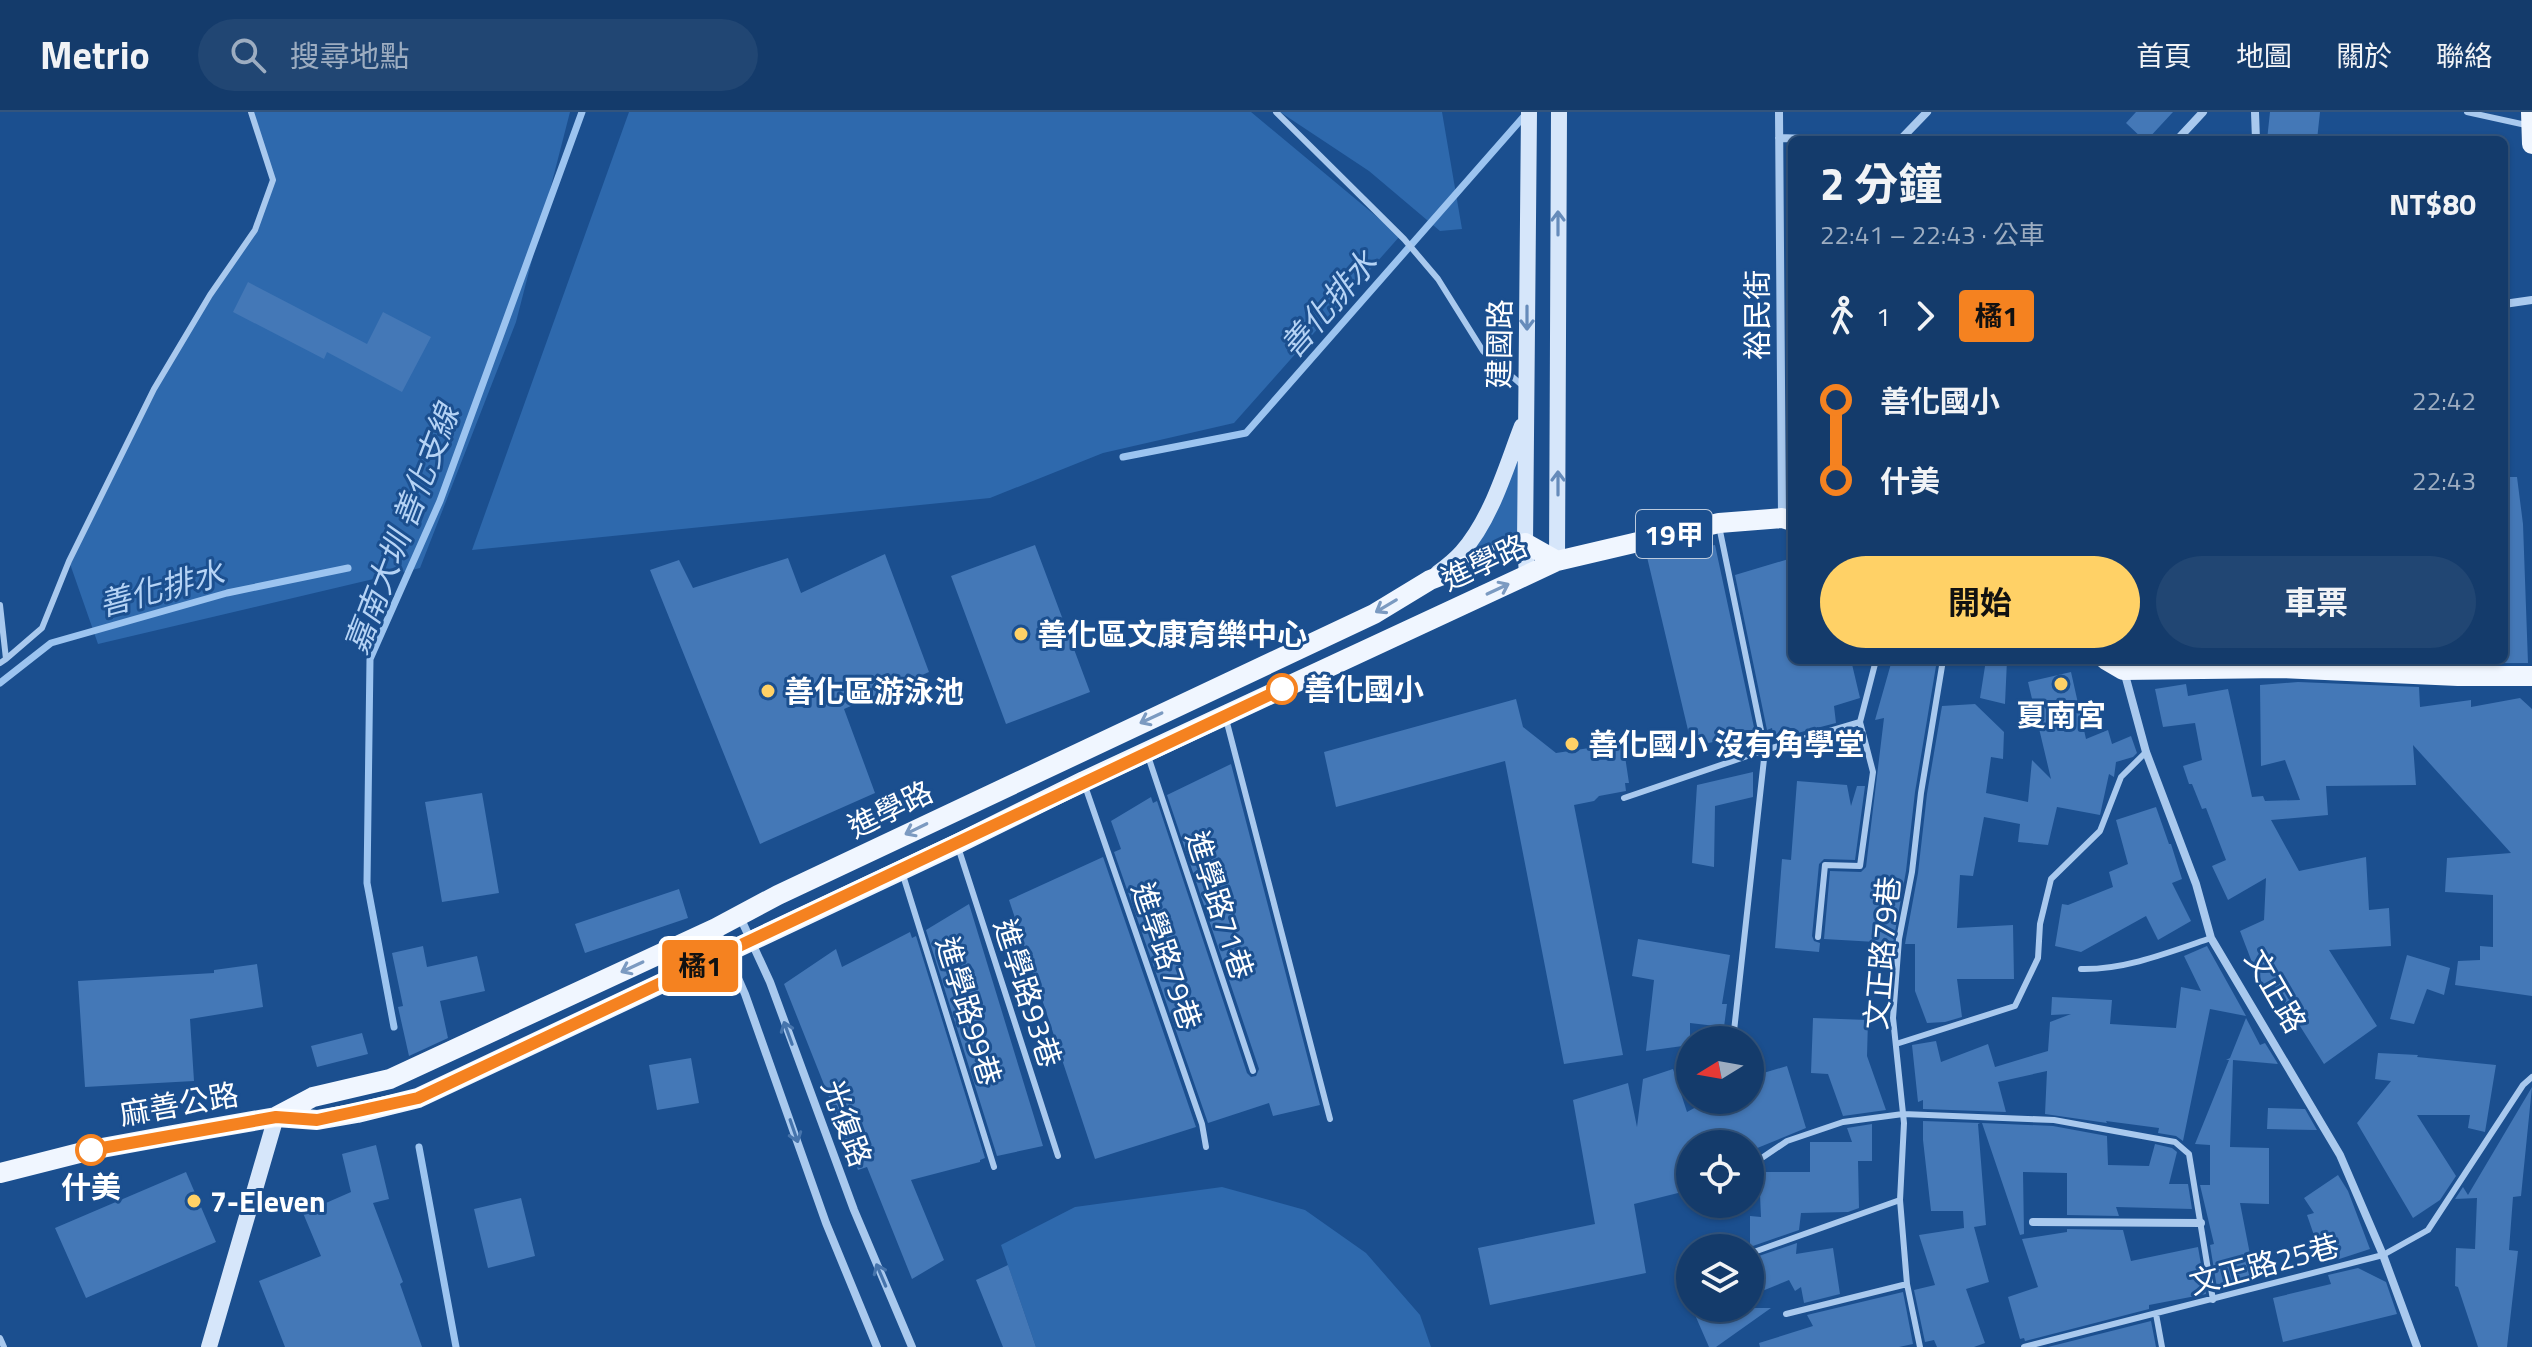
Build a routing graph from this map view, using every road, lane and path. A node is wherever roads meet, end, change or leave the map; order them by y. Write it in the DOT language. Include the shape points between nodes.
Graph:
graph roads {
  1 [pos="251,112"];
  2 [pos="1276,112"];
  3 [pos="1559,112"];
  4 [pos="1779,112"];
  5 [pos="1927,112"];
  6 [pos="2203,112"];
  7 [pos="2255,112"];
  8 [pos="2467,112"];
  9 [pos="2531,112"];
  10 [pos="1529,120"];
  11 [pos="2531,126"];
  12 [pos="1904,136"];
  13 [pos="2181,136"];
  14 [pos="2256,136"];
  15 [pos="1779,138"];
  16 [pos="1788,138"];
  17 [pos="2532,144"];
  18 [pos="2532,300"];
  19 [pos="2508,303"];
  20 [pos="1527,390"];
  21 [pos="1526,417"];
  22 [pos="1788,479"];
  23 [pos="1788,517"];
  24 [pos="1719,523"];
  25 [pos="1525,543"];
  26 [pos="1557,561"];
  27 [pos="1527,576"];
  28 [pos="1430,580"];
  29 [pos="0,605"];
  30 [pos="3,661"];
  31 [pos="1875,664"];
  32 [pos="1942,664"];
  33 [pos="2282,664"];
  34 [pos="2115,665"];
  35 [pos="2532,676"];
  36 [pos="1225,715"];
  37 [pos="1860,722"];
  38 [pos="1765,750"];
  39 [pos="1146,752"];
  40 [pos="2146,752"];
  41 [pos="1084,781"];
  42 [pos="1624,798"];
  43 [pos="957,844"];
  44 [pos="901,869"];
  45 [pos="739,914"];
  46 [pos="716,928"];
  47 [pos="1818,937"];
  48 [pos="2211,938"];
  49 [pos="752,940"];
  50 [pos="727,954"];
  51 [pos="2081,969"];
  52 [pos="1735,1026"];
  53 [pos="1896,1044"];
  54 [pos="1253,1071"];
  55 [pos="2532,1077"];
  56 [pos="1903,1114"];
  57 [pos="276,1117"];
  58 [pos="1330,1119"];
  59 [pos="1206,1147"];
  60 [pos="1058,1156"];
  61 [pos="1764,1157"];
  62 [pos="994,1167"];
  63 [pos="0,1173"];
  64 [pos="1900,1200"];
  65 [pos="2033,1222"];
  66 [pos="2201,1223"];
  67 [pos="1764,1248"];
  68 [pos="2383,1255"];
  69 [pos="1907,1284"];
  70 [pos="2213,1300"];
  71 [pos="1786,1314"];
  72 [pos="2156,1314"];
  73 [pos="0,1338"];
  74 [pos="4,1347"];
  75 [pos="209,1347"];
  76 [pos="877,1347"];
  77 [pos="912,1347"];
  78 [pos="1920,1347"];
  79 [pos="2024,1347"];
  80 [pos="2162,1347"];
  81 [pos="2417,1347"];
  1 -- 30 [label="lane" via="273,180 255,230 154,389 42,628"];
  2 -- 20 [label="lane" via="1404,239 1438,279 1483,351"];
  26 -- 3 [label="street, 建國路, one-way"];
  4 -- 15 [label="street, 裕民街"];
  5 -- 12 [label="street"];
  6 -- 13 [label="street"];
  7 -- 14 [label="street"];
  8 -- 11 [label="lane"];
  9 -- 11 [label="main road"];
  10 -- 20 [label="street, 建國路, one-way"];
  11 -- 17 [label="main road"];
  15 -- 16 [label="street"];
  15 -- 22 [label="street, 裕民街"];
  18 -- 19 [label="street"];
  20 -- 21 [label="street, 建國路"];
  21 -- 25 [label="street, 建國路"];
  21 -- 28 [label="street" via="1476,531 1461,554"];
  23 -- 24 [label="main road, 19甲"];
  24 -- 26 [label="main road, 19甲"];
  24 -- 38 [label="lane"];
  25 -- 26 [label="main road, 進學路"];
  25 -- 27 [label="street, 建國路"];
  25 -- 28 [label="main road, 進學路 / 19甲"];
  26 -- 27 [label="main road, 進學路 / 19甲"];
  36 -- 27 [label="main road, 進學路 / 19甲, one-way"];
  28 -- 45 [label="main road, 進學路 / 19甲, one-way" via="1374,614"];
  29 -- 30 [label="lane"];
  31 -- 37 [label="lane"];
  32 -- 53 [label="lane, 文正路79巷" via="1899,939"];
  33 -- 34 [label="main road"];
  33 -- 35 [label="main road"];
  34 -- 40 [label="street, 文正路"];
  36 -- 39 [label="main road, 進學路 / 19甲"];
  36 -- 58 [label="lane"];
  37 -- 38 [label="lane"];
  37 -- 47 [label="lane" via="1873,772 1860,866 1825,865"];
  38 -- 42 [label="lane"];
  38 -- 52 [label="lane"];
  39 -- 41 [label="main road, 進學路 / 19甲"];
  39 -- 54 [label="lane, 進學路71巷"];
  40 -- 48 [label="street, 文正路"];
  40 -- 53 [label="lane" via="2121,777 2100,831 2051,879 2038,958 2015,1006"];
  41 -- 43 [label="main road, 進學路 / 19甲"];
  41 -- 59 [label="lane, 進學路79巷"];
  43 -- 44 [label="main road, 進學路 / 19甲"];
  43 -- 60 [label="lane, 進學路93巷"];
  44 -- 49 [label="main road, 進學路 / 19甲"];
  44 -- 62 [label="lane, 進學路99巷"];
  45 -- 46 [label="main road, 進學路 / 19甲"];
  45 -- 49 [label="street, 光復路"];
  46 -- 50 [label="street, 光復路"];
  46 -- 57 [label="main road, 進學路 / 19甲, one-way" via="390,1079 313,1097"];
  48 -- 51 [label="lane" via="2158,956"];
  48 -- 68 [label="street, 文正路" via="2340,1155"];
  49 -- 50 [label="main road, 進學路 / 19甲"];
  77 -- 49 [label="street, 光復路, one-way"];
  50 -- 57 [label="main road, 進學路 / 19甲" via="418,1098 317,1120"];
  50 -- 76 [label="street, 光復路, one-way"];
  53 -- 56 [label="lane, 文正路79巷"];
  55 -- 68 [label="lane, 文正路25巷" via="2428,1230"];
  56 -- 61 [label="lane" via="1843,1122 1787,1141"];
  56 -- 64 [label="lane, 文正路79巷"];
  56 -- 66 [label="lane" via="2054,1120 2175,1142 2189,1154"];
  57 -- 63 [label="main road, 麻善公路 / 19甲" via="91,1150"];
  57 -- 75 [label="street"];
  64 -- 67 [label="lane"];
  64 -- 69 [label="lane, 文正路79巷"];
  65 -- 66 [label="street"];
  66 -- 70 [label="lane"];
  68 -- 70 [label="lane, 文正路25巷"];
  68 -- 81 [label="street, 文正路"];
  69 -- 71 [label="lane"];
  69 -- 78 [label="lane, 文正路79巷"];
  70 -- 72 [label="lane, 文正路25巷"];
  72 -- 79 [label="lane, 文正路25巷"];
  72 -- 80 [label="lane, 文正路25巷"];
  73 -- 74 [label="lane"];
}
